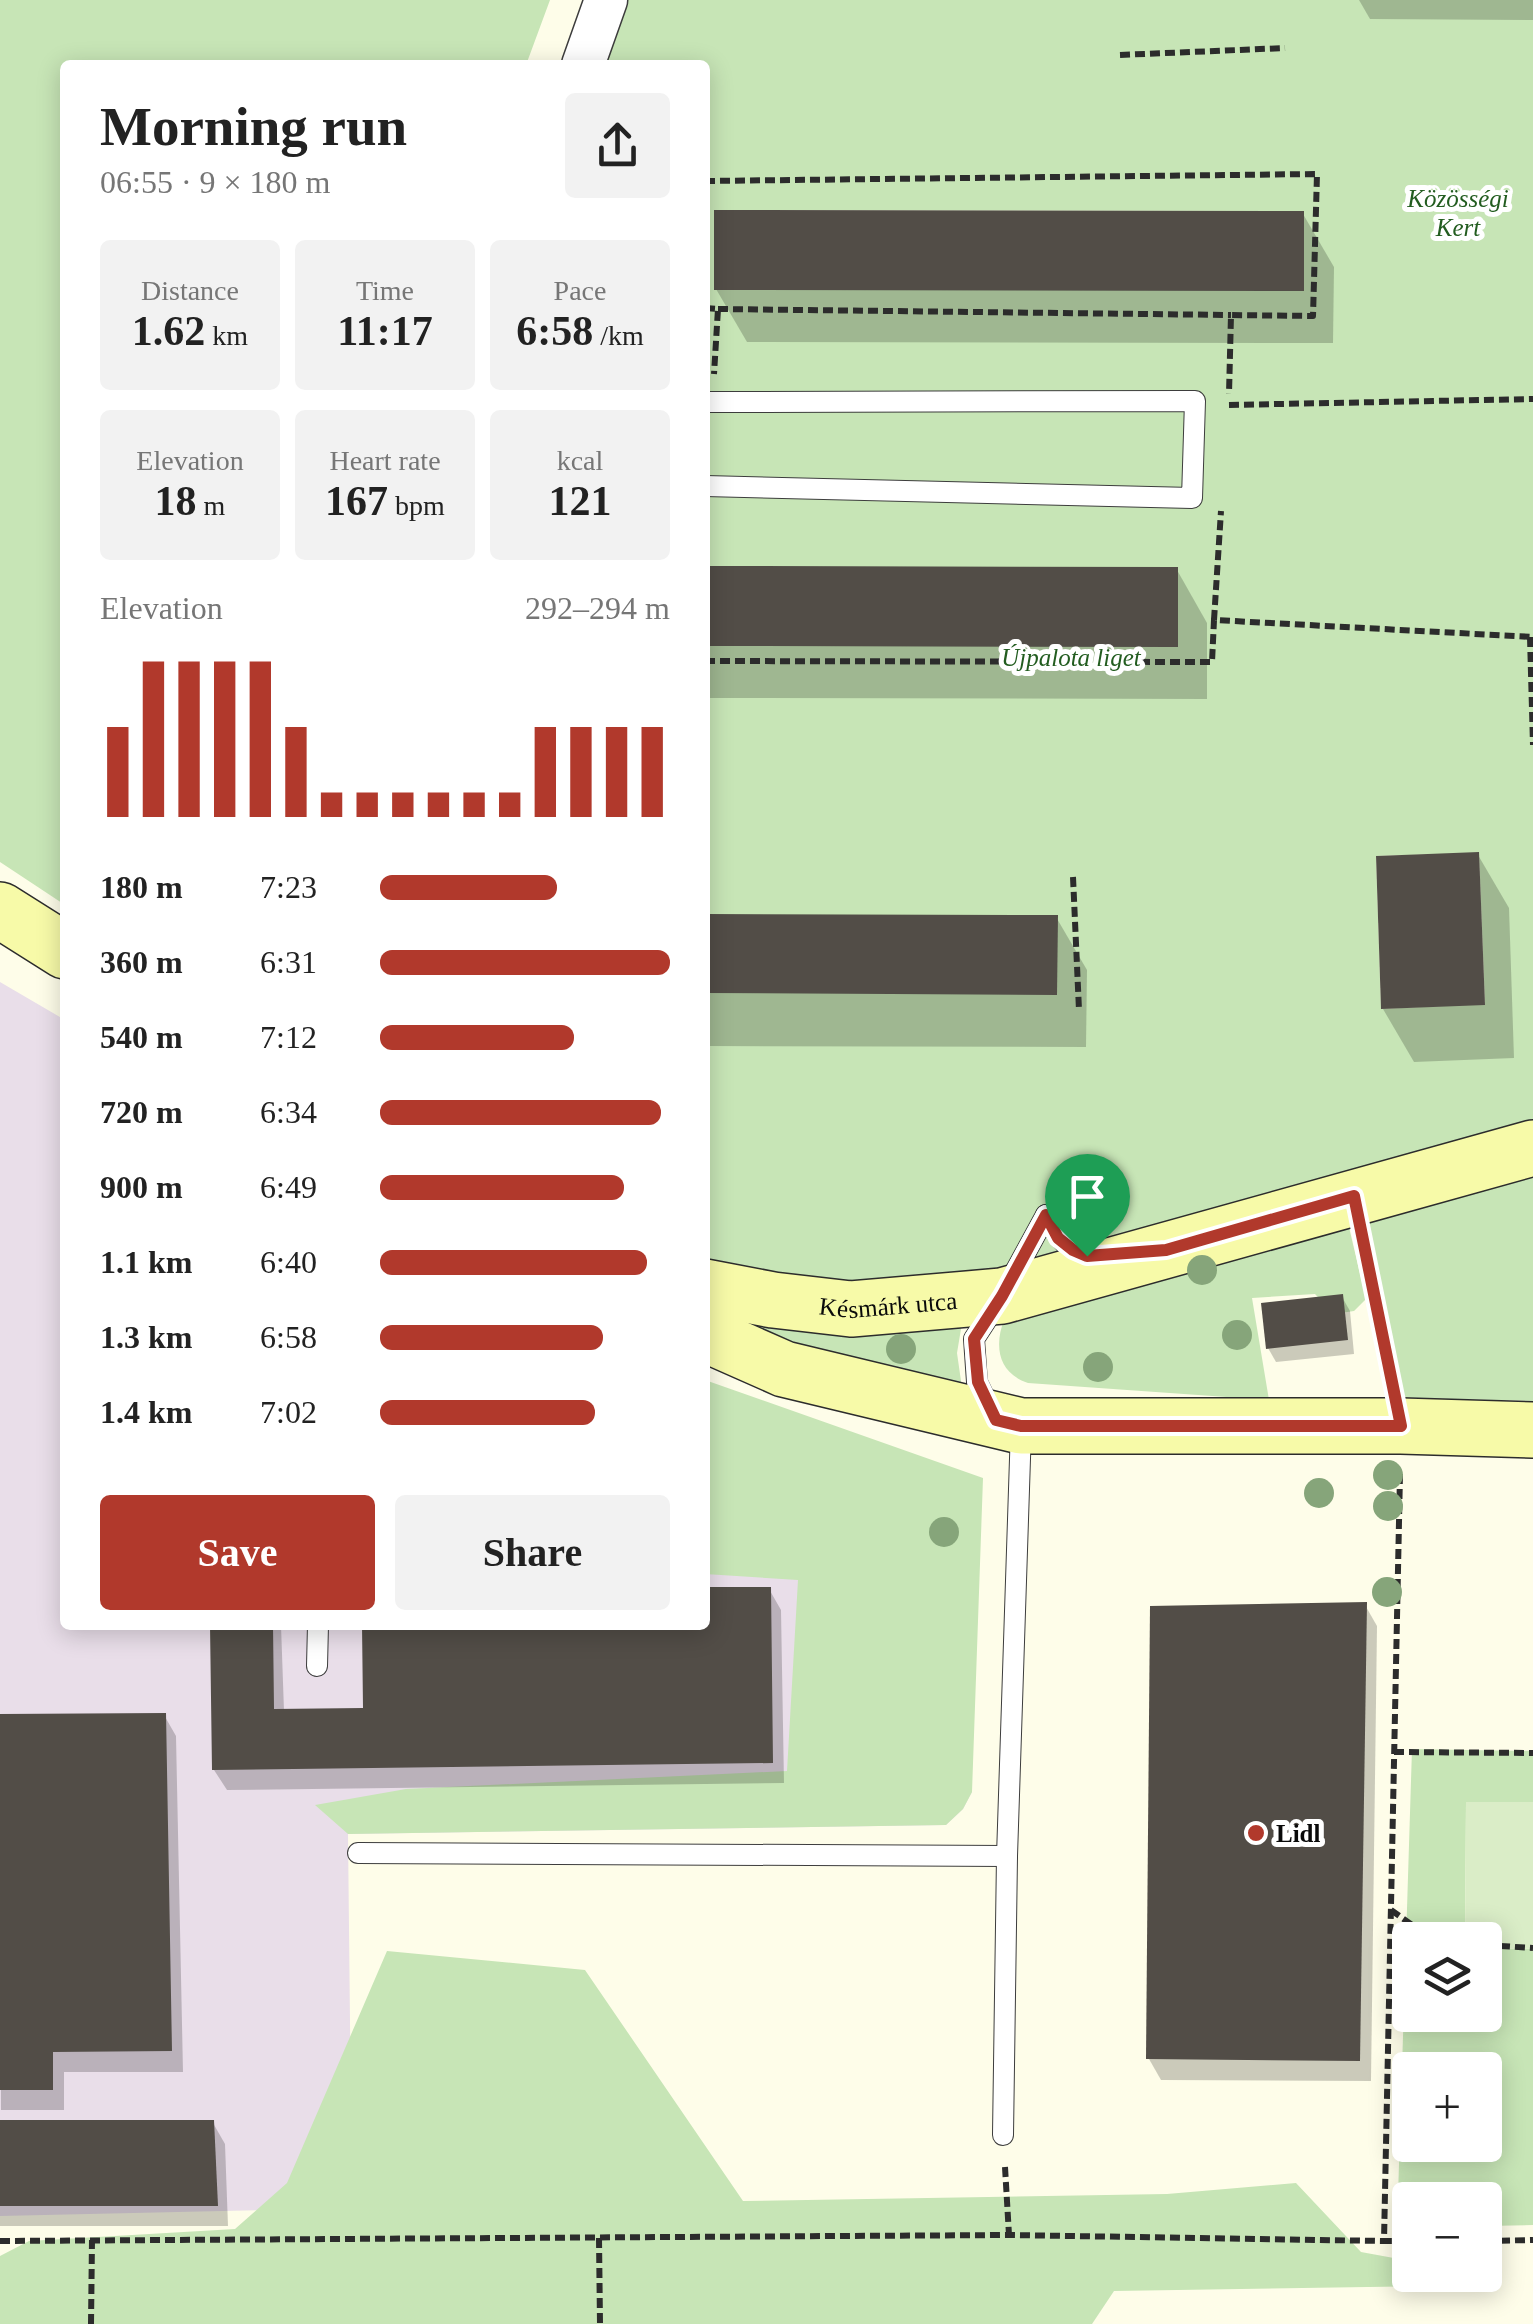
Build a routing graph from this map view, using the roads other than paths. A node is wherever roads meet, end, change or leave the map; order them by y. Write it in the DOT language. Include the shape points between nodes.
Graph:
graph roads {
  1 [pos="606,0"];
  2 [pos="585,60"];
  3 [pos="710,402"];
  4 [pos="710,486"];
  5 [pos="0,910"];
  6 [pos="60,947"];
  7 [pos="1533,1148"];
  8 [pos="710,1289"];
  9 [pos="1002,1296"];
  10 [pos="710,1336"];
  11 [pos="1008,1423"];
  12 [pos="1533,1430"];
  13 [pos="318,1630"];
  14 [pos="317,1666"];
  15 [pos="358,1853"];
  16 [pos="1007,1856"];
  17 [pos="1003,2135"];
  1 -- 2 [label="street"];
  3 -- 4 [label="lane" via="1195,401 1192,498"];
  5 -- 6 [label="street"];
  7 -- 9 [label="street, Késmárk utca"];
  8 -- 9 [label="street, Késmárk utca" via="852,1309"];
  9 -- 11 [label="lane" via="974,1339 978,1382"];
  10 -- 11 [label="street" via="784,1369"];
  11 -- 12 [label="street"];
  11 -- 16 [label="lane"];
  13 -- 14 [label="lane"];
  15 -- 16 [label="lane"];
  16 -- 17 [label="lane"];
}
